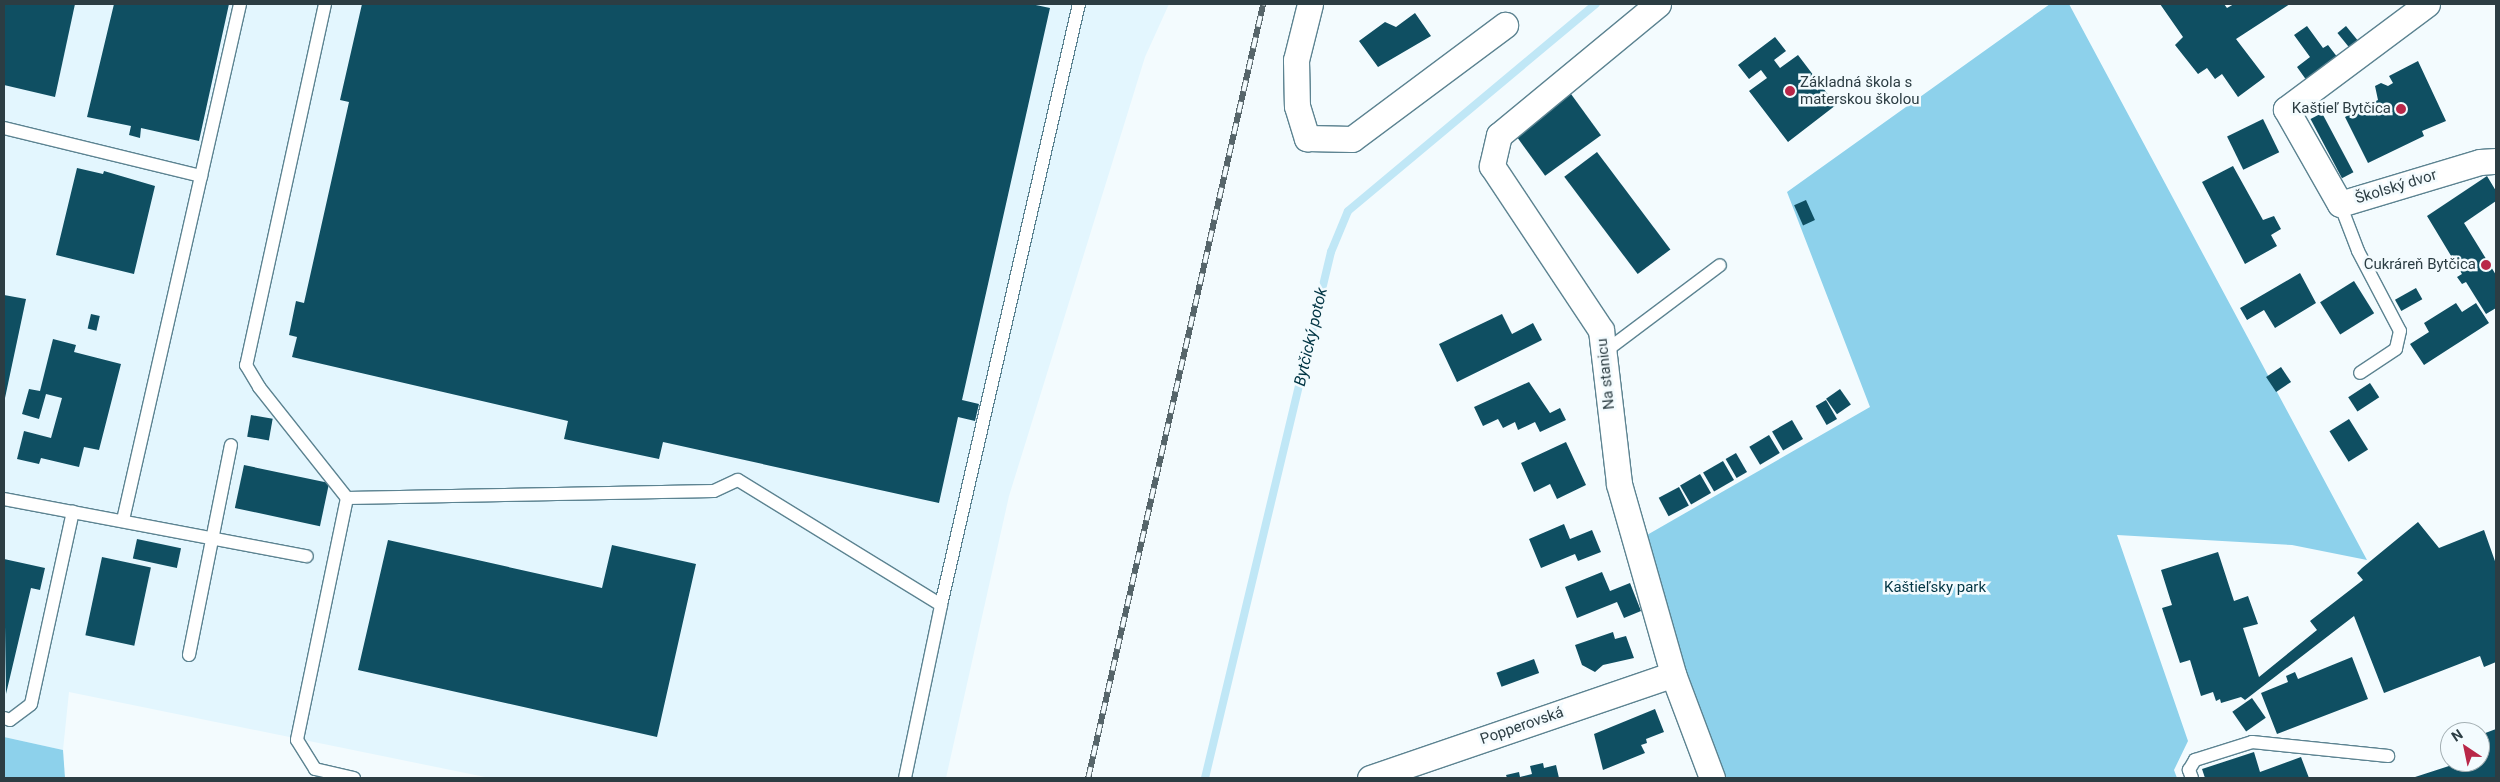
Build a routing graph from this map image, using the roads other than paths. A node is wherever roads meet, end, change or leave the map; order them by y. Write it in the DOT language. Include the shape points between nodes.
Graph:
graph roads {
  1 [pos="240,4"];
  2 [pos="325,4"];
  3 [pos="1079,4"];
  4 [pos="1310,4"];
  5 [pos="1658,4"];
  6 [pos="2427,4"];
  7 [pos="1505,25"];
  8 [pos="4,128"];
  9 [pos="2496,161"];
  10 [pos="201,176"];
  11 [pos="2340,204"];
  12 [pos="1720,265"];
  13 [pos="1602,353"];
  14 [pos="2360,373"];
  15 [pos="230,445"];
  16 [pos="347,498"];
  17 [pos="4,499"];
  18 [pos="73,512"];
  19 [pos="123,520"];
  20 [pos="212,538"];
  21 [pos="307,556"];
  22 [pos="941,605"];
  23 [pos="189,654"];
  24 [pos="1674,674"];
  25 [pos="4,718"];
  26 [pos="2388,756"];
  27 [pos="354,778"];
  28 [pos="905,778"];
  29 [pos="1370,778"];
  30 [pos="1712,778"];
  31 [pos="2192,778"];
  1 -- 10 [label="lane"];
  2 -- 16 [label="lane" via="246,366"];
  3 -- 22 [label="lane"];
  4 -- 7 [label="street" via="1296,60 1297,106 1307,138 1352,139"];
  5 -- 13 [label="street, Na stanicu" via="1499,136 1492,166 1601,330"];
  6 -- 11 [label="street, Školský dvor" via="2286,108"];
  8 -- 10 [label="lane"];
  9 -- 11 [label="street, Školský dvor" via="2480,162"];
  10 -- 19 [label="lane"];
  11 -- 14 [label="lane" via="2358,251 2400,331 2396,349"];
  12 -- 13 [label="lane"];
  13 -- 24 [label="street, Na stanicu" via="1619,484"];
  15 -- 20 [label="lane"];
  16 -- 22 [label="lane" via="714,491 738,480"];
  16 -- 27 [label="lane" via="297,740 315,769"];
  17 -- 18 [label="lane"];
  18 -- 19 [label="lane"];
  18 -- 25 [label="lane" via="31,704 10,720"];
  19 -- 20 [label="lane"];
  20 -- 21 [label="lane"];
  20 -- 23 [label="lane"];
  22 -- 28 [label="lane"];
  24 -- 29 [label="street, Popperovská"];
  24 -- 30 [label="street, Na stanicu"];
  26 -- 31 [label="lane" via="2252,742 2195,760 2189,770"];
}
